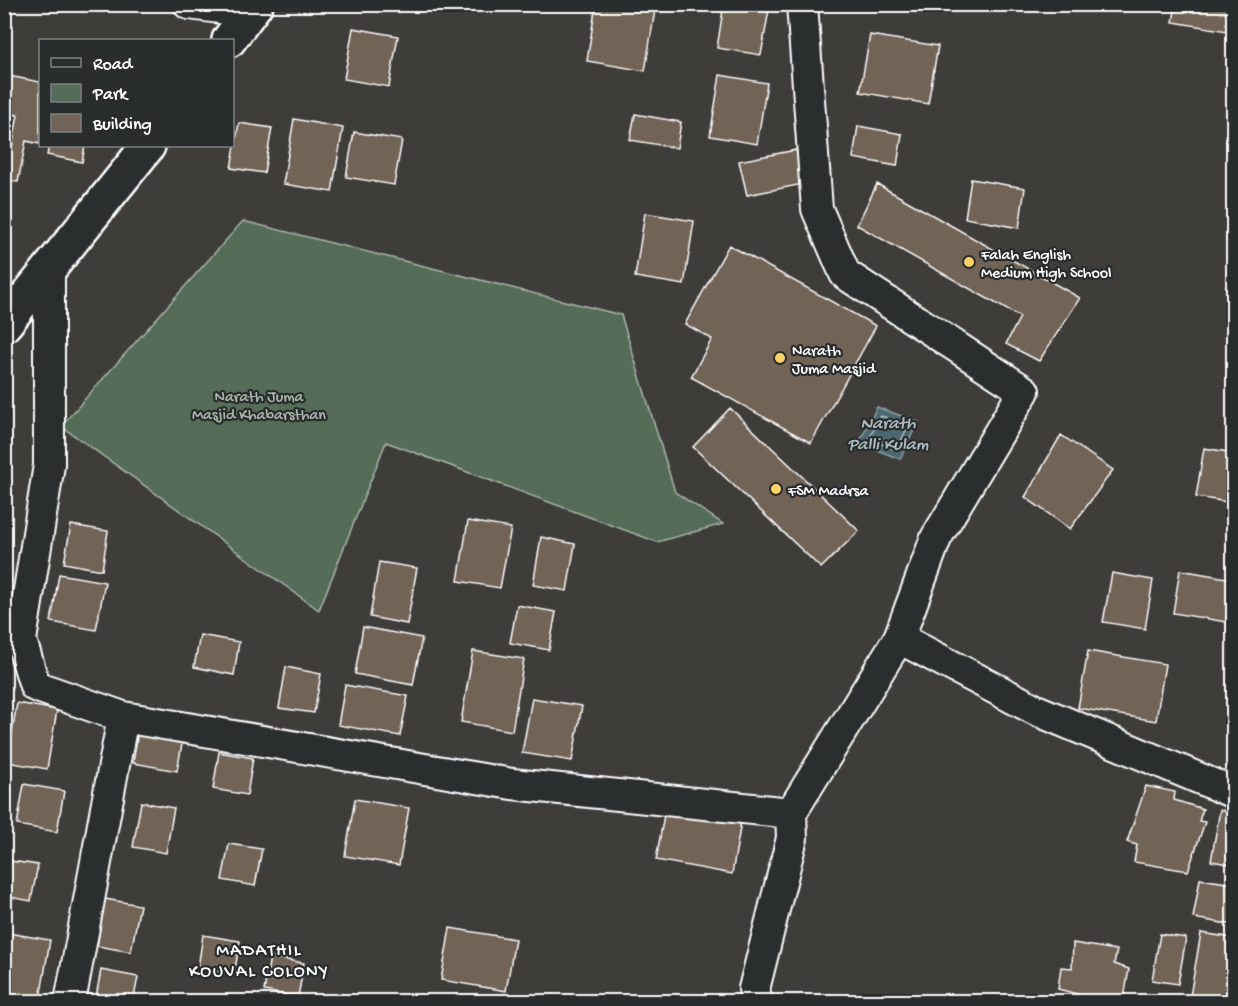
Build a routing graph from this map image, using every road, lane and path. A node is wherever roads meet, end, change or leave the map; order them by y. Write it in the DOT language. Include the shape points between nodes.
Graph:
graph roads {
  1 [pos="189,4"];
  2 [pos="802,4"];
  3 [pos="254,8"];
  4 [pos="230,39"];
  5 [pos="147,147"];
  6 [pos="50,270"];
  7 [pos="4,325"];
  8 [pos="899,638"];
  9 [pos="123,717"];
  10 [pos="1233,793"];
  11 [pos="791,813"];
  12 [pos="70,1002"];
  13 [pos="757,1002"];
  1 -- 3 [label="street"];
  2 -- 8 [label="street" via="817,209 844,274 1024,391 936,538"];
  3 -- 4 [label="main road"];
  5 -- 6 [label="main road"];
  6 -- 7 [label="main road"];
  6 -- 9 [label="street" via="49,465 21,640 35,686"];
  8 -- 10 [label="street" via="1036,710"];
  8 -- 11 [label="street"];
  9 -- 11 [label="street" via="512,784"];
  9 -- 12 [label="street"];
  11 -- 13 [label="street" via="792,838 754,989"];
}
